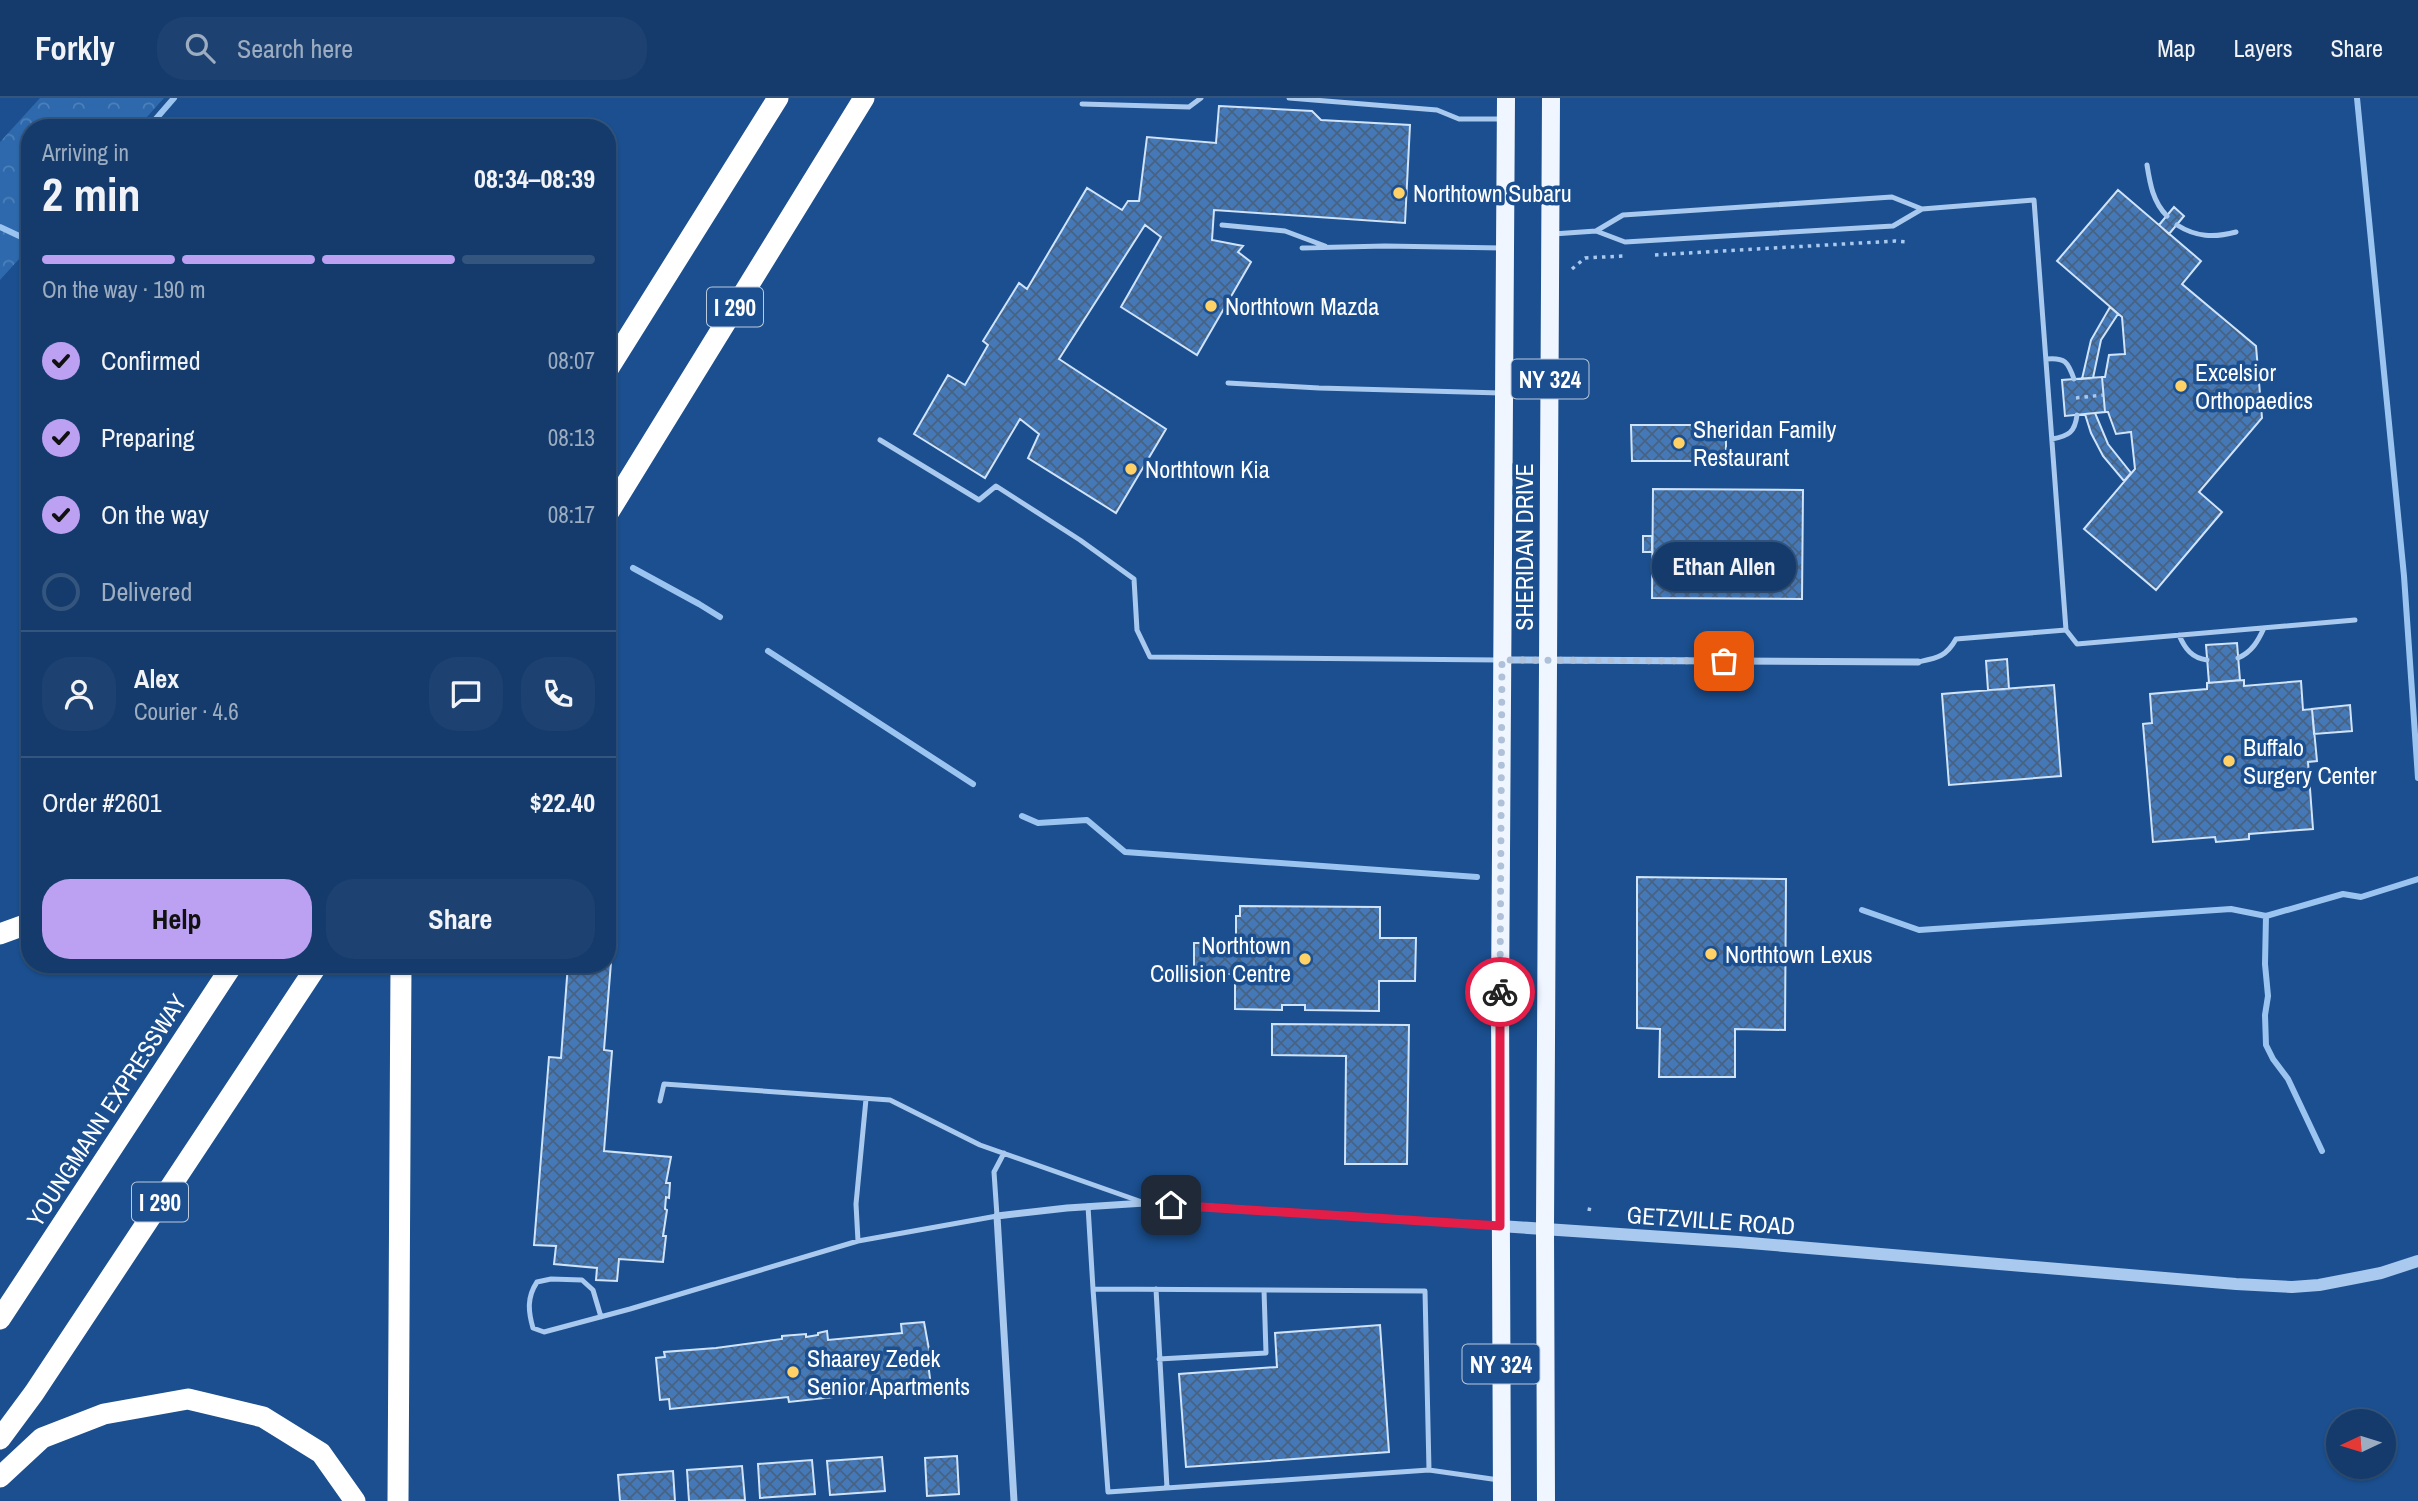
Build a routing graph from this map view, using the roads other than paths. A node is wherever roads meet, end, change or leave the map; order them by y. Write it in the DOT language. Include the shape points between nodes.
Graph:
graph roads {
  1 [pos="778,98"];
  2 [pos="864,98"];
  3 [pos="1201,98"];
  4 [pos="1289,98"];
  5 [pos="1507,98"];
  6 [pos="1551,98"];
  7 [pos="1082,104"];
  8 [pos="1506,119"];
  9 [pos="2147,165"];
  10 [pos="1922,209"];
  11 [pos="2167,216"];
  12 [pos="1222,225"];
  13 [pos="2177,225"];
  14 [pos="1596,231"];
  15 [pos="2236,232"];
  16 [pos="1550,234"];
  17 [pos="1328,247"];
  18 [pos="1302,248"];
  19 [pos="1505,248"];
  20 [pos="616,357"];
  21 [pos="2046,359"];
  22 [pos="2074,379"];
  23 [pos="1228,383"];
  24 [pos="1505,393"];
  25 [pos="2077,415"];
  26 [pos="2052,439"];
  27 [pos="880,440"];
  28 [pos="616,500"];
  29 [pos="2355,620"];
  30 [pos="2264,628"];
  31 [pos="2066,630"];
  32 [pos="2179,635"];
  33 [pos="2238,658"];
  34 [pos="1502,660"];
  35 [pos="1548,660"];
  36 [pos="2207,660"];
  37 [pos="1918,662"];
  38 [pos="21,926"];
  39 [pos="0,934"];
  40 [pos="227,973"];
  41 [pos="312,973"];
  42 [pos="401,973"];
  43 [pos="866,1098"];
  44 [pos="660,1101"];
  45 [pos="1004,1153"];
  46 [pos="1145,1203"];
  47 [pos="1087,1206"];
  48 [pos="997,1216"];
  49 [pos="1500,1226"];
  50 [pos="1545,1229"];
  51 [pos="858,1241"];
  52 [pos="2418,1261"];
  53 [pos="1093,1289"];
  54 [pos="1156,1289"];
  55 [pos="1264,1290"];
  56 [pos="601,1317"];
  57 [pos="0,1320"];
  58 [pos="1159,1359"];
  59 [pos="0,1439"];
  60 [pos="1429,1470"];
  61 [pos="0,1478"];
  62 [pos="1502,1480"];
  63 [pos="1167,1488"];
  64 [pos="355,1501"];
  65 [pos="398,1501"];
  66 [pos="1014,1501"];
  67 [pos="1502,1501"];
  68 [pos="1546,1501"];
  1 -- 20 [label="highway"];
  2 -- 28 [label="highway, I 290"];
  3 -- 7 [label="lane" via="1189,107"];
  4 -- 8 [label="lane" via="1437,110 1459,119"];
  5 -- 8 [label="main road, SHERIDAN DRIVE / NY 324"];
  6 -- 16 [label="main road, SHERIDAN DRIVE / NY 324"];
  8 -- 19 [label="main road, SHERIDAN DRIVE / NY 324"];
  9 -- 11 [label="lane" via="2155,199"];
  10 -- 14 [label="lane" via="1892,197 1623,215"];
  10 -- 14 [label="lane" via="1893,226 1625,243"];
  10 -- 21 [label="lane" via="2034,200"];
  12 -- 17 [label="lane" via="1285,231"];
  13 -- 15 [label="lane" via="2209,236"];
  14 -- 16 [label="lane"];
  16 -- 35 [label="main road, SHERIDAN DRIVE / NY 324"];
  17 -- 18 [label="lane"];
  17 -- 19 [label="lane"];
  19 -- 24 [label="main road, SHERIDAN DRIVE / NY 324"];
  21 -- 22 [label="lane" via="2065,361"];
  21 -- 26 [label="lane"];
  23 -- 24 [label="lane"];
  24 -- 34 [label="main road, SHERIDAN DRIVE / NY 324"];
  25 -- 26 [label="lane" via="2072,432"];
  26 -- 31 [label="lane"];
  27 -- 34 [label="lane" via="979,500 996,486 1134,579 1138,630 1150,657"];
  29 -- 30 [label="lane"];
  30 -- 32 [label="lane"];
  30 -- 33 [label="lane" via="2253,648"];
  31 -- 32 [label="lane" via="2077,644"];
  31 -- 37 [label="lane" via="1956,639 1950,651"];
  32 -- 36 [label="lane" via="2190,653"];
  34 -- 35 [label="street"];
  34 -- 49 [label="main road, SHERIDAN DRIVE / NY 324"];
  35 -- 37 [label="street"];
  35 -- 50 [label="main road, SHERIDAN DRIVE / NY 324"];
  38 -- 39 [label="highway"];
  40 -- 57 [label="highway, YOUNGMANN EXPRESSWAY / I 290"];
  41 -- 59 [label="highway, I 290"];
  42 -- 65 [label="highway"];
  43 -- 44 [label="lane" via="664,1084"];
  43 -- 45 [label="lane" via="890,1100"];
  43 -- 51 [label="lane" via="856,1204"];
  45 -- 46 [label="lane"];
  45 -- 48 [label="lane" via="994,1172"];
  46 -- 47 [label="street, GETZVILLE ROAD"];
  46 -- 49 [label="street, GETZVILLE ROAD"];
  47 -- 48 [label="street, GETZVILLE ROAD"];
  47 -- 53 [label="lane"];
  48 -- 51 [label="lane"];
  48 -- 66 [label="street"];
  49 -- 50 [label="street, GETZVILLE ROAD"];
  49 -- 62 [label="main road, SHERIDAN DRIVE / NY 324"];
  50 -- 52 [label="street, GETZVILLE ROAD" via="2292,1287 2356,1279"];
  50 -- 68 [label="main road, SHERIDAN DRIVE / NY 324"];
  51 -- 56 [label="lane"];
  53 -- 54 [label="lane"];
  53 -- 63 [label="lane" via="1108,1492"];
  54 -- 55 [label="lane"];
  54 -- 58 [label="lane"];
  55 -- 58 [label="lane" via="1266,1353"];
  55 -- 60 [label="lane" via="1425,1291"];
  56 -- 56 [label="lane" via="544,1332 533,1328 530,1293 537,1282 582,1280 593,1290"];
  58 -- 63 [label="lane"];
  60 -- 62 [label="lane"];
  60 -- 63 [label="lane"];
  61 -- 64 [label="highway" via="42,1438 104,1414 188,1399 263,1417 321,1454"];
  62 -- 67 [label="main road, SHERIDAN DRIVE / NY 324"];
}
